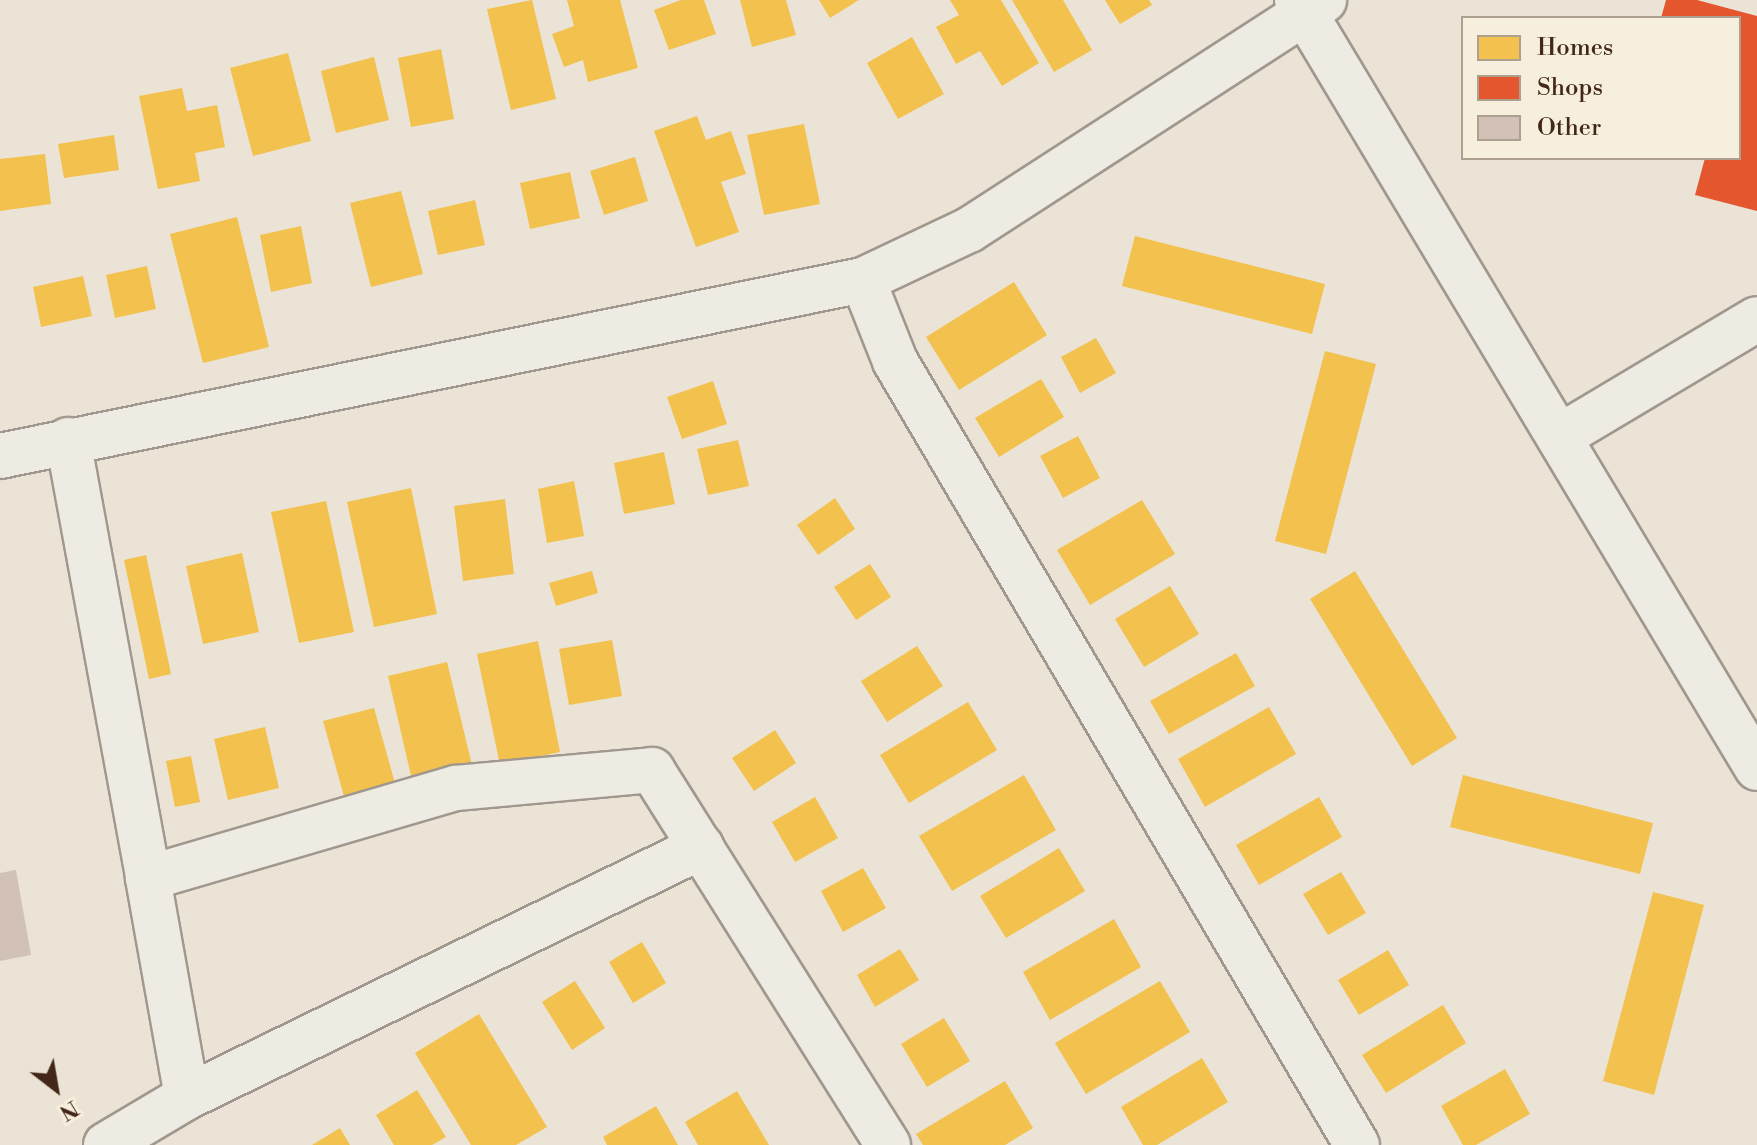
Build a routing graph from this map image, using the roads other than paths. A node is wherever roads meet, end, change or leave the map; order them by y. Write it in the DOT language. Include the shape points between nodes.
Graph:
graph roads {
  1 [pos="1308,4"];
  2 [pos="863,280"];
  3 [pos="1757,319"];
  4 [pos="1559,437"];
  5 [pos="68,440"];
  6 [pos="0,456"];
  7 [pos="1757,768"];
  8 [pos="701,847"];
  9 [pos="148,878"];
  10 [pos="187,1097"];
  11 [pos="106,1145"];
  12 [pos="888,1145"];
  13 [pos="1357,1145"];
  1 -- 2 [label="street" via="969,230"];
  1 -- 4 [label="street"];
  2 -- 5 [label="street"];
  2 -- 13 [label="street" via="895,361"];
  3 -- 4 [label="street"];
  4 -- 7 [label="street"];
  5 -- 6 [label="street"];
  5 -- 9 [label="street"];
  8 -- 9 [label="street" via="652,770 456,788"];
  8 -- 10 [label="street"];
  8 -- 12 [label="street"];
  9 -- 10 [label="street"];
  10 -- 11 [label="street"];
}
